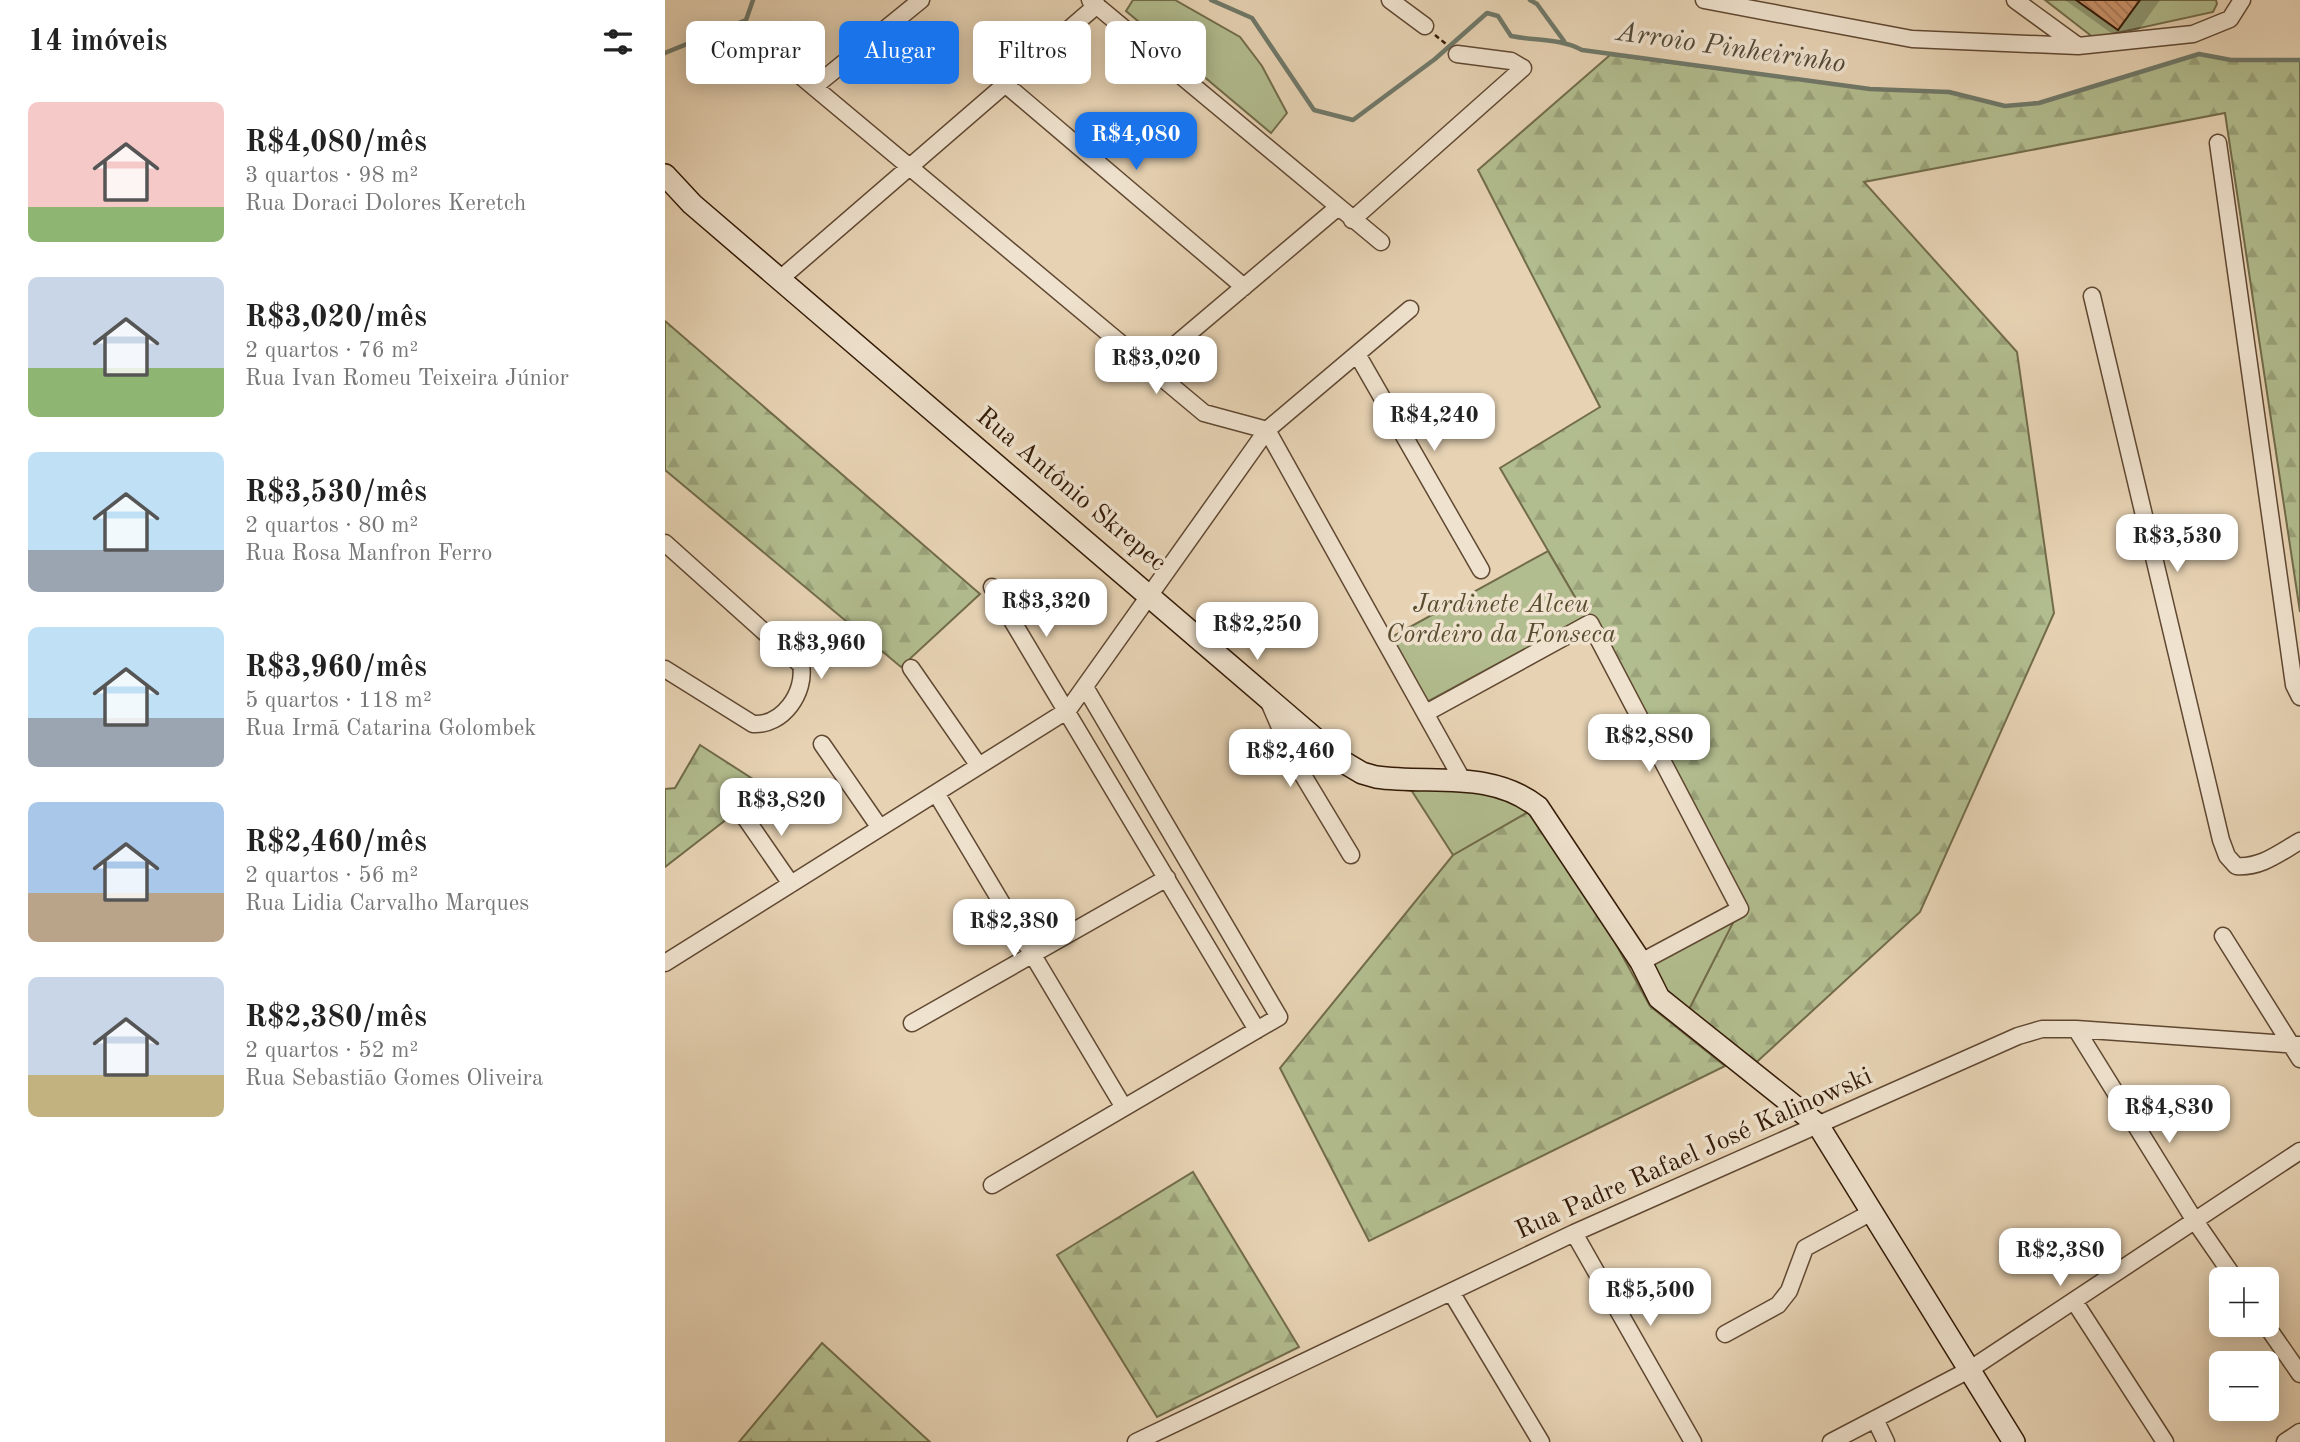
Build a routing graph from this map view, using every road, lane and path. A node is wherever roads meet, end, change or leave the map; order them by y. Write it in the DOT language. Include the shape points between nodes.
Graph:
graph roads {
  1 [pos="921,0"];
  2 [pos="1390,0"];
  3 [pos="1704,0"];
  4 [pos="2015,0"];
  5 [pos="2242,0"];
  6 [pos="1093,2"];
  7 [pos="1073,21"];
  8 [pos="1425,26"];
  9 [pos="2078,46"];
  10 [pos="1455,52"];
  11 [pos="810,84"];
  12 [pos="1005,84"];
  13 [pos="814,87"];
  14 [pos="2218,143"];
  15 [pos="909,167"];
  16 [pos="665,174"];
  17 [pos="1337,208"];
  18 [pos="1352,220"];
  19 [pos="1381,242"];
  20 [pos="780,279"];
  21 [pos="1244,287"];
  22 [pos="2092,296"];
  23 [pos="1410,309"];
  24 [pos="1357,354"];
  25 [pos="1149,367"];
  26 [pos="1267,430"];
  27 [pos="665,543"];
  28 [pos="1481,570"];
  29 [pos="992,587"];
  30 [pos="1150,594"];
  31 [pos="911,668"];
  32 [pos="665,669"];
  33 [pos="1085,687"];
  34 [pos="2300,697"];
  35 [pos="1269,702"];
  36 [pos="1068,710"];
  37 [pos="1426,713"];
  38 [pos="822,744"];
  39 [pos="979,766"];
  40 [pos="1463,781"];
  41 [pos="936,793"];
  42 [pos="1151,799"];
  43 [pos="1129,812"];
  44 [pos="742,813"];
  45 [pos="880,828"];
  46 [pos="2300,841"];
  47 [pos="1351,855"];
  48 [pos="1167,878"];
  49 [pos="791,884"];
  50 [pos="2223,936"];
  51 [pos="1032,954"];
  52 [pos="1641,962"];
  53 [pos="665,963"];
  54 [pos="912,1023"];
  55 [pos="2076,1029"];
  56 [pos="1257,1030"];
  57 [pos="2295,1045"];
  58 [pos="2300,1059"];
  59 [pos="1123,1106"];
  60 [pos="1818,1125"];
  61 [pos="2300,1151"];
  62 [pos="992,1185"];
  63 [pos="1872,1212"];
  64 [pos="2195,1221"];
  65 [pos="1574,1233"];
  66 [pos="2227,1267"];
  67 [pos="1451,1292"];
  68 [pos="2074,1301"];
  69 [pos="1725,1334"];
  70 [pos="2274,1337"];
  71 [pos="1969,1370"];
  72 [pos="2300,1374"];
  73 [pos="1875,1419"];
  74 [pos="2300,1433"];
  75 [pos="1136,1442"];
  76 [pos="1541,1442"];
  77 [pos="1693,1442"];
  78 [pos="1831,1442"];
  79 [pos="1886,1442"];
  80 [pos="2014,1442"];
  81 [pos="2165,1442"];
  82 [pos="2285,1442"];
  1 -- 13 [label="street"];
  2 -- 8 [label="street"];
  3 -- 9 [label="street" via="1912,39"];
  4 -- 9 [label="street"];
  5 -- 9 [label="street" via="2231,19 2193,34"];
  6 -- 7 [label="street"];
  6 -- 17 [label="street"];
  8 -- 10 [label="path"];
  10 -- 18 [label="street" via="1511,61 1523,68"];
  11 -- 13 [label="street"];
  12 -- 15 [label="street"];
  12 -- 21 [label="street"];
  13 -- 15 [label="street"];
  14 -- 34 [label="street" via="2294,685"];
  15 -- 20 [label="street"];
  15 -- 25 [label="street"];
  16 -- 20 [label="street, Rua Antônio Skrepec" via="692,204"];
  17 -- 18 [label="street"];
  17 -- 21 [label="street"];
  18 -- 19 [label="street"];
  20 -- 30 [label="street, Rua Antônio Skrepec"];
  21 -- 25 [label="street"];
  22 -- 46 [label="street" via="2227,856 2236,866 2262,863"];
  23 -- 24 [label="street"];
  24 -- 26 [label="street"];
  24 -- 28 [label="street"];
  25 -- 26 [label="street" via="1204,413"];
  26 -- 30 [label="street"];
  26 -- 37 [label="street"];
  27 -- 32 [label="street" via="801,665 803,677 801,690 775,721 764,725 753,724"];
  29 -- 36 [label="street"];
  30 -- 33 [label="street"];
  30 -- 35 [label="street, Rua Antônio Skrepec"];
  31 -- 39 [label="street"];
  33 -- 36 [label="street"];
  33 -- 42 [label="street"];
  35 -- 40 [label="street, Rua Antônio Skrepec" via="1362,774"];
  35 -- 47 [label="street" via="1295,762"];
  36 -- 39 [label="street"];
  36 -- 43 [label="street"];
  37 -- 40 [label="street"];
  37 -- 52 [label="street" via="1590,623 1740,909"];
  38 -- 45 [label="street"];
  39 -- 41 [label="street"];
  40 -- 52 [label="street, Rua Antônio Skrepec" via="1499,785 1538,807"];
  41 -- 45 [label="street"];
  41 -- 51 [label="street"];
  42 -- 43 [label="street"];
  42 -- 56 [label="street" via="1279,1017"];
  43 -- 48 [label="street"];
  44 -- 49 [label="street"];
  45 -- 49 [label="street"];
  48 -- 51 [label="street"];
  48 -- 56 [label="street"];
  49 -- 53 [label="street"];
  50 -- 57 [label="street"];
  51 -- 54 [label="street"];
  51 -- 59 [label="street"];
  52 -- 60 [label="street, Rua Antônio Skrepec" via="1659,998 1673,1013"];
  55 -- 57 [label="street, Rua Padre Rafael José Kalinowski"];
  55 -- 60 [label="street, Rua Padre Rafael José Kalinowski" via="2042,1029 2018,1036"];
  55 -- 64 [label="street"];
  56 -- 59 [label="street"];
  57 -- 58 [label="street"];
  59 -- 62 [label="street"];
  60 -- 63 [label="street"];
  60 -- 65 [label="street, Rua Padre Rafael José Kalinowski"];
  61 -- 64 [label="street"];
  63 -- 69 [label="street" via="1805,1248 1789,1291 1778,1305"];
  63 -- 71 [label="street"];
  64 -- 66 [label="street"];
  64 -- 68 [label="street"];
  65 -- 67 [label="street, Rua Padre Rafael José Kalinowski"];
  65 -- 77 [label="street"];
  67 -- 75 [label="street, Rua Padre Rafael José Kalinowski"];
  67 -- 76 [label="street"];
  68 -- 71 [label="street"];
  68 -- 81 [label="street"];
  70 -- 72 [label="street"];
  71 -- 73 [label="street"];
  71 -- 80 [label="street"];
  73 -- 78 [label="street"];
  73 -- 79 [label="street"];
  74 -- 82 [label="street"];
}
